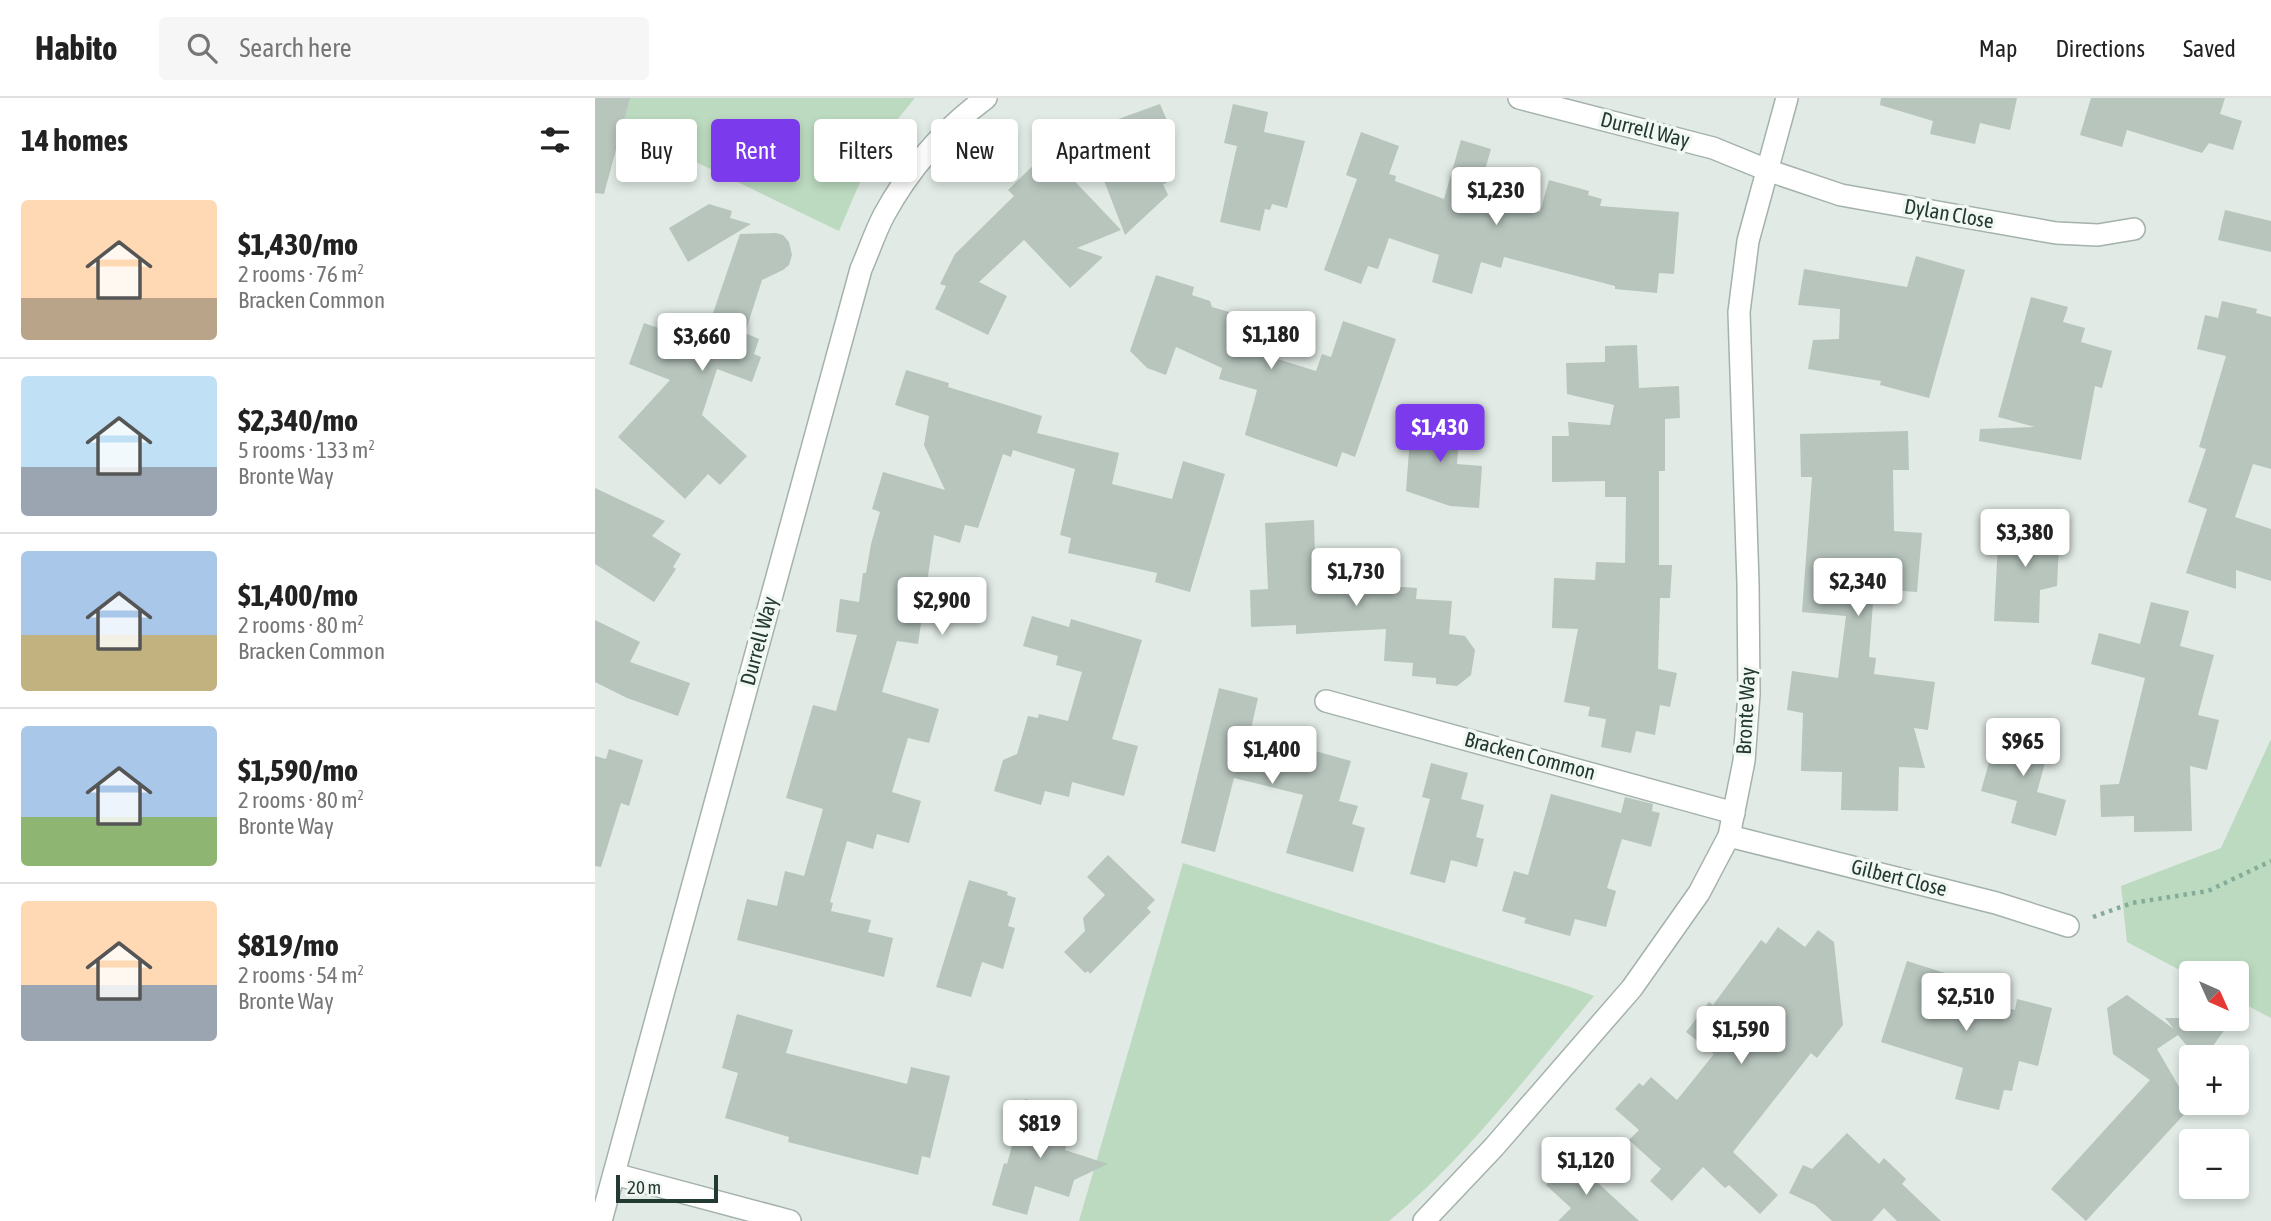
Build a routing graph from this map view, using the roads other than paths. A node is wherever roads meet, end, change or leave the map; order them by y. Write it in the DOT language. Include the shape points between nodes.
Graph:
graph roads {
  1 [pos="986,98"];
  2 [pos="1519,98"];
  3 [pos="1787,98"];
  4 [pos="1767,170"];
  5 [pos="2134,229"];
  6 [pos="1326,701"];
  7 [pos="1734,813"];
  8 [pos="1729,836"];
  9 [pos="2067,926"];
  10 [pos="614,1174"];
  11 [pos="601,1221"];
  12 [pos="790,1221"];
  13 [pos="1425,1221"];
  1 -- 10 [label="street, Durrell Way" via="958,119 919,161 884,214 861,269"];
  2 -- 4 [label="street, Durrell Way" via="1713,148"];
  3 -- 4 [label="street, Bronte Way"];
  4 -- 5 [label="street, Dylan Close" via="1841,195 2056,233 2098,235"];
  4 -- 7 [label="street, Bronte Way" via="1748,241 1739,312 1749,694"];
  6 -- 7 [label="street, Bracken Common"];
  7 -- 8 [label="street, Bronte Way"];
  8 -- 9 [label="street, Gilbert Close" via="1996,903"];
  8 -- 13 [label="street, Bronte Way" via="1699,893 1632,988"];
  10 -- 11 [label="street, Durrell Way"];
  10 -- 12 [label="street"];
}
